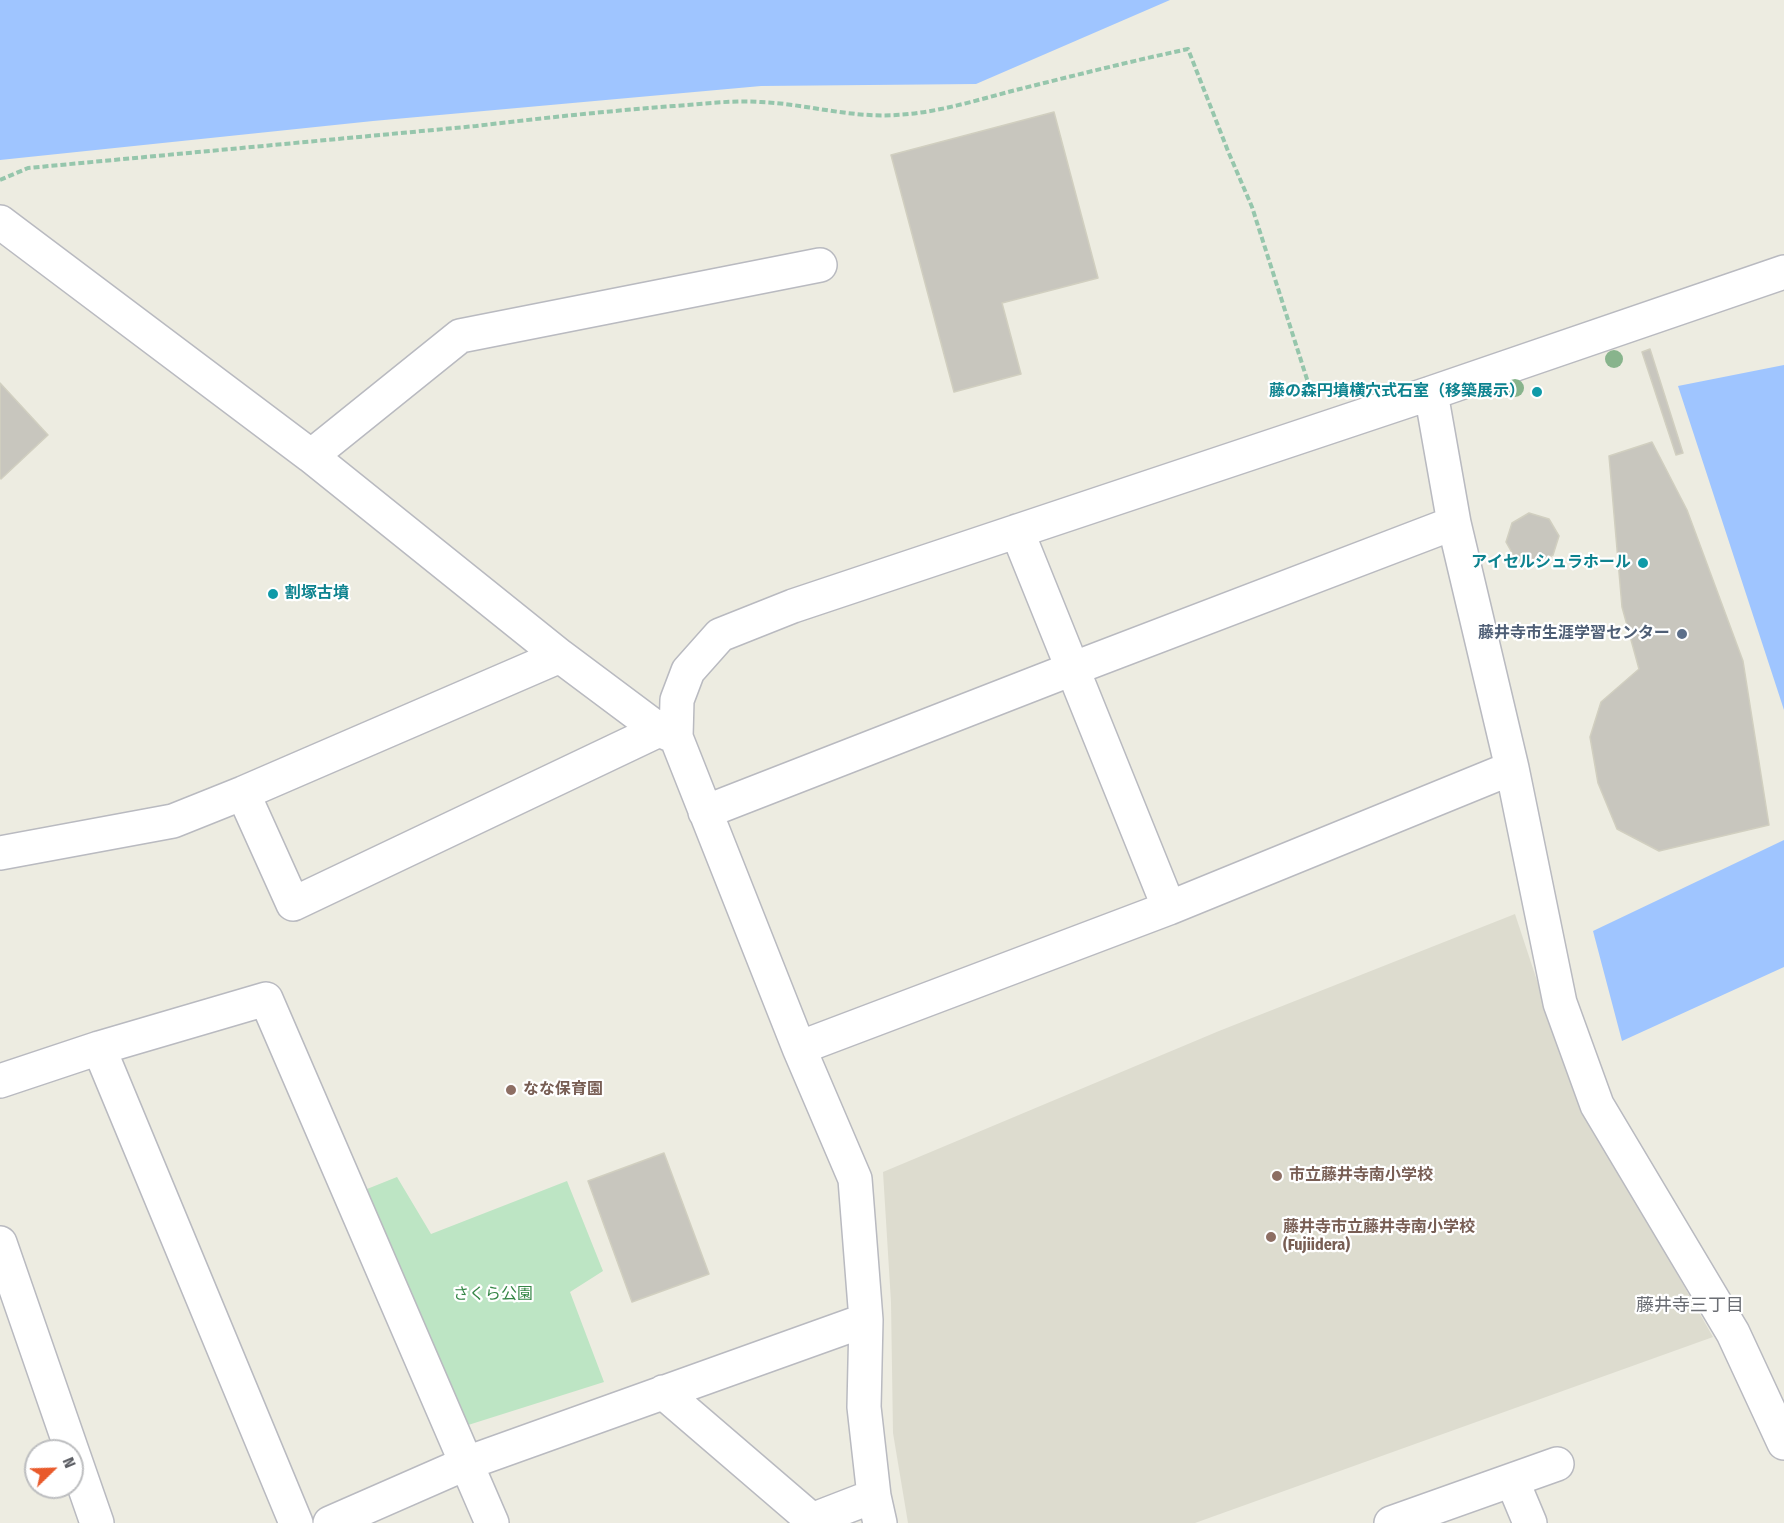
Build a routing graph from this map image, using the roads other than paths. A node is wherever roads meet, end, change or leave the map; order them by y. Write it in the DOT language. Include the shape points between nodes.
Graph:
graph roads {
  1 [pos="0,222"];
  2 [pos="820,265"];
  3 [pos="1784,272"];
  4 [pos="1431,393"];
  5 [pos="311,456"];
  6 [pos="1454,523"];
  7 [pos="1017,531"];
  8 [pos="560,656"];
  9 [pos="1072,669"];
  10 [pos="668,734"];
  11 [pos="1512,768"];
  12 [pos="243,793"];
  13 [pos="705,812"];
  14 [pos="0,854"];
  15 [pos="1169,908"];
  16 [pos="99,1048"];
  17 [pos="799,1048"];
  18 [pos="0,1081"];
  19 [pos="0,1243"];
  20 [pos="866,1320"];
  21 [pos="663,1392"];
  22 [pos="68,1439"];
  23 [pos="1784,1443"];
  24 [pos="467,1463"];
  25 [pos="1557,1464"];
  26 [pos="1512,1480"];
  27 [pos="84,1486"];
  28 [pos="877,1509"];
  29 [pos="97,1523"];
  30 [pos="296,1523"];
  31 [pos="330,1523"];
  32 [pos="492,1523"];
  33 [pos="1391,1523"];
  34 [pos="1530,1523"];
  1 -- 5 [label="street"];
  2 -- 5 [label="street" via="459,336"];
  3 -- 4 [label="street"];
  4 -- 6 [label="street"];
  4 -- 7 [label="street"];
  5 -- 8 [label="street"];
  6 -- 9 [label="street"];
  6 -- 11 [label="street"];
  7 -- 9 [label="street"];
  7 -- 10 [label="street" via="793,606 720,635 688,671"];
  8 -- 10 [label="street"];
  8 -- 12 [label="street"];
  9 -- 13 [label="street"];
  9 -- 15 [label="street"];
  10 -- 12 [label="street" via="293,904"];
  10 -- 13 [label="street"];
  11 -- 15 [label="street"];
  11 -- 23 [label="street" via="1560,1004 1597,1105 1733,1333"];
  12 -- 14 [label="street" via="173,821"];
  13 -- 17 [label="street"];
  15 -- 17 [label="street"];
  16 -- 18 [label="street"];
  16 -- 24 [label="street" via="266,999"];
  16 -- 30 [label="street"];
  17 -- 20 [label="street" via="855,1179"];
  19 -- 22 [label="street"];
  20 -- 21 [label="street"];
  20 -- 28 [label="street" via="864,1407"];
  21 -- 24 [label="street"];
  21 -- 28 [label="street" via="812,1520"];
  24 -- 31 [label="street"];
  24 -- 32 [label="street"];
  25 -- 26 [label="street"];
  26 -- 33 [label="street"];
  26 -- 34 [label="street"];
  27 -- 29 [label="street"];
}
